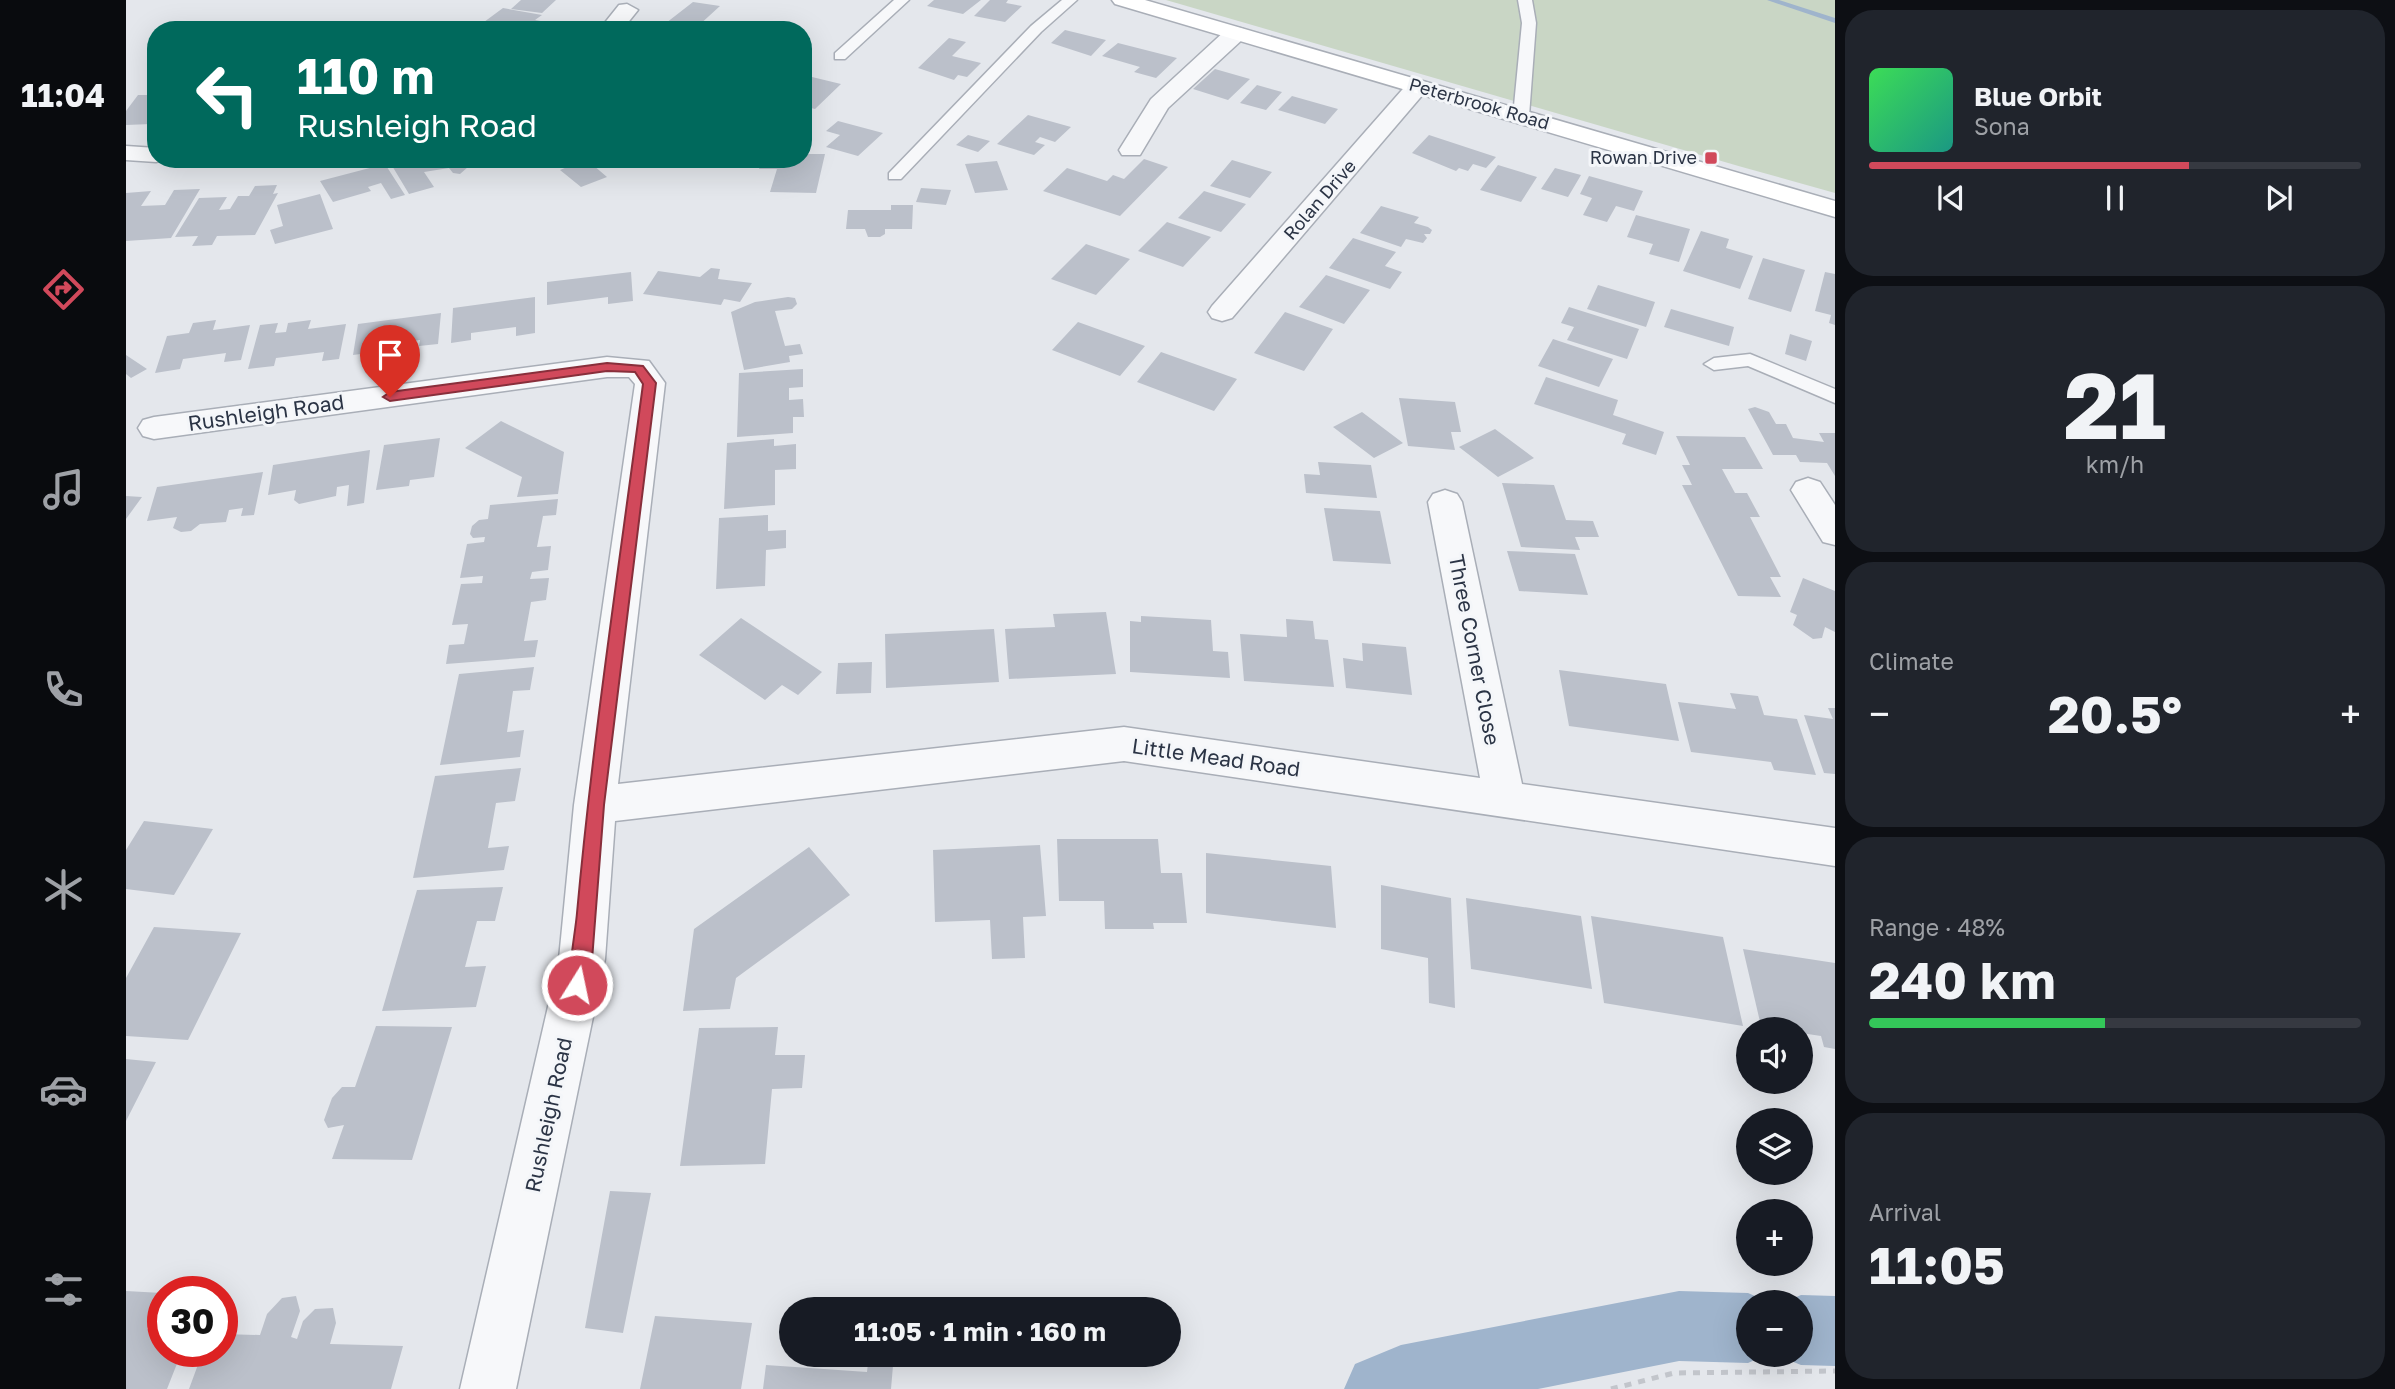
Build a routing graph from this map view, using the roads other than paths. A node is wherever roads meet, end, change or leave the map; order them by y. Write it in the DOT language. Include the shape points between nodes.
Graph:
graph roads {
  1 [pos="902,0"];
  2 [pos="1070,0"];
  3 [pos="1122,0"];
  4 [pos="1525,0"];
  5 [pos="627,10"];
  6 [pos="618,21"];
  7 [pos="1235,34"];
  8 [pos="840,56"];
  9 [pos="1417,87"];
  10 [pos="1521,116"];
  11 [pos="1131,150"];
  12 [pos="126,153"];
  13 [pos="147,154"];
  14 [pos="895,176"];
  15 [pos="1835,209"];
  16 [pos="1222,312"];
  17 [pos="1714,364"];
  18 [pos="1835,397"];
  19 [pos="154,428"];
  20 [pos="1808,490"];
  21 [pos="1445,502"];
  22 [pos="1832,524"];
  23 [pos="1504,798"];
  24 [pos="595,805"];
  25 [pos="1835,847"];
  26 [pos="488,1389"];
  1 -- 8 [label="lane"];
  2 -- 14 [label="lane" via="1036,29"];
  3 -- 7 [label="street, Peterbrook Road"];
  4 -- 10 [label="lane" via="1529,23"];
  5 -- 6 [label="street"];
  7 -- 9 [label="street, Peterbrook Road"];
  7 -- 11 [label="street" via="1159,104"];
  9 -- 10 [label="street, Peterbrook Road"];
  9 -- 16 [label="street, Rolan Drive"];
  10 -- 15 [label="street, Peterbrook Road"];
  12 -- 13 [label="street"];
  17 -- 18 [label="lane" via="1750,360"];
  19 -- 24 [label="street, Rushleigh Road" via="607,367 638,368 650,383"];
  20 -- 22 [label="street"];
  21 -- 23 [label="street, Three Corner Close"];
  23 -- 24 [label="street, Little Mead Road" via="1124,744"];
  23 -- 25 [label="street, Little Mead Road"];
  24 -- 26 [label="street, Rushleigh Road" via="582,960"];
}
